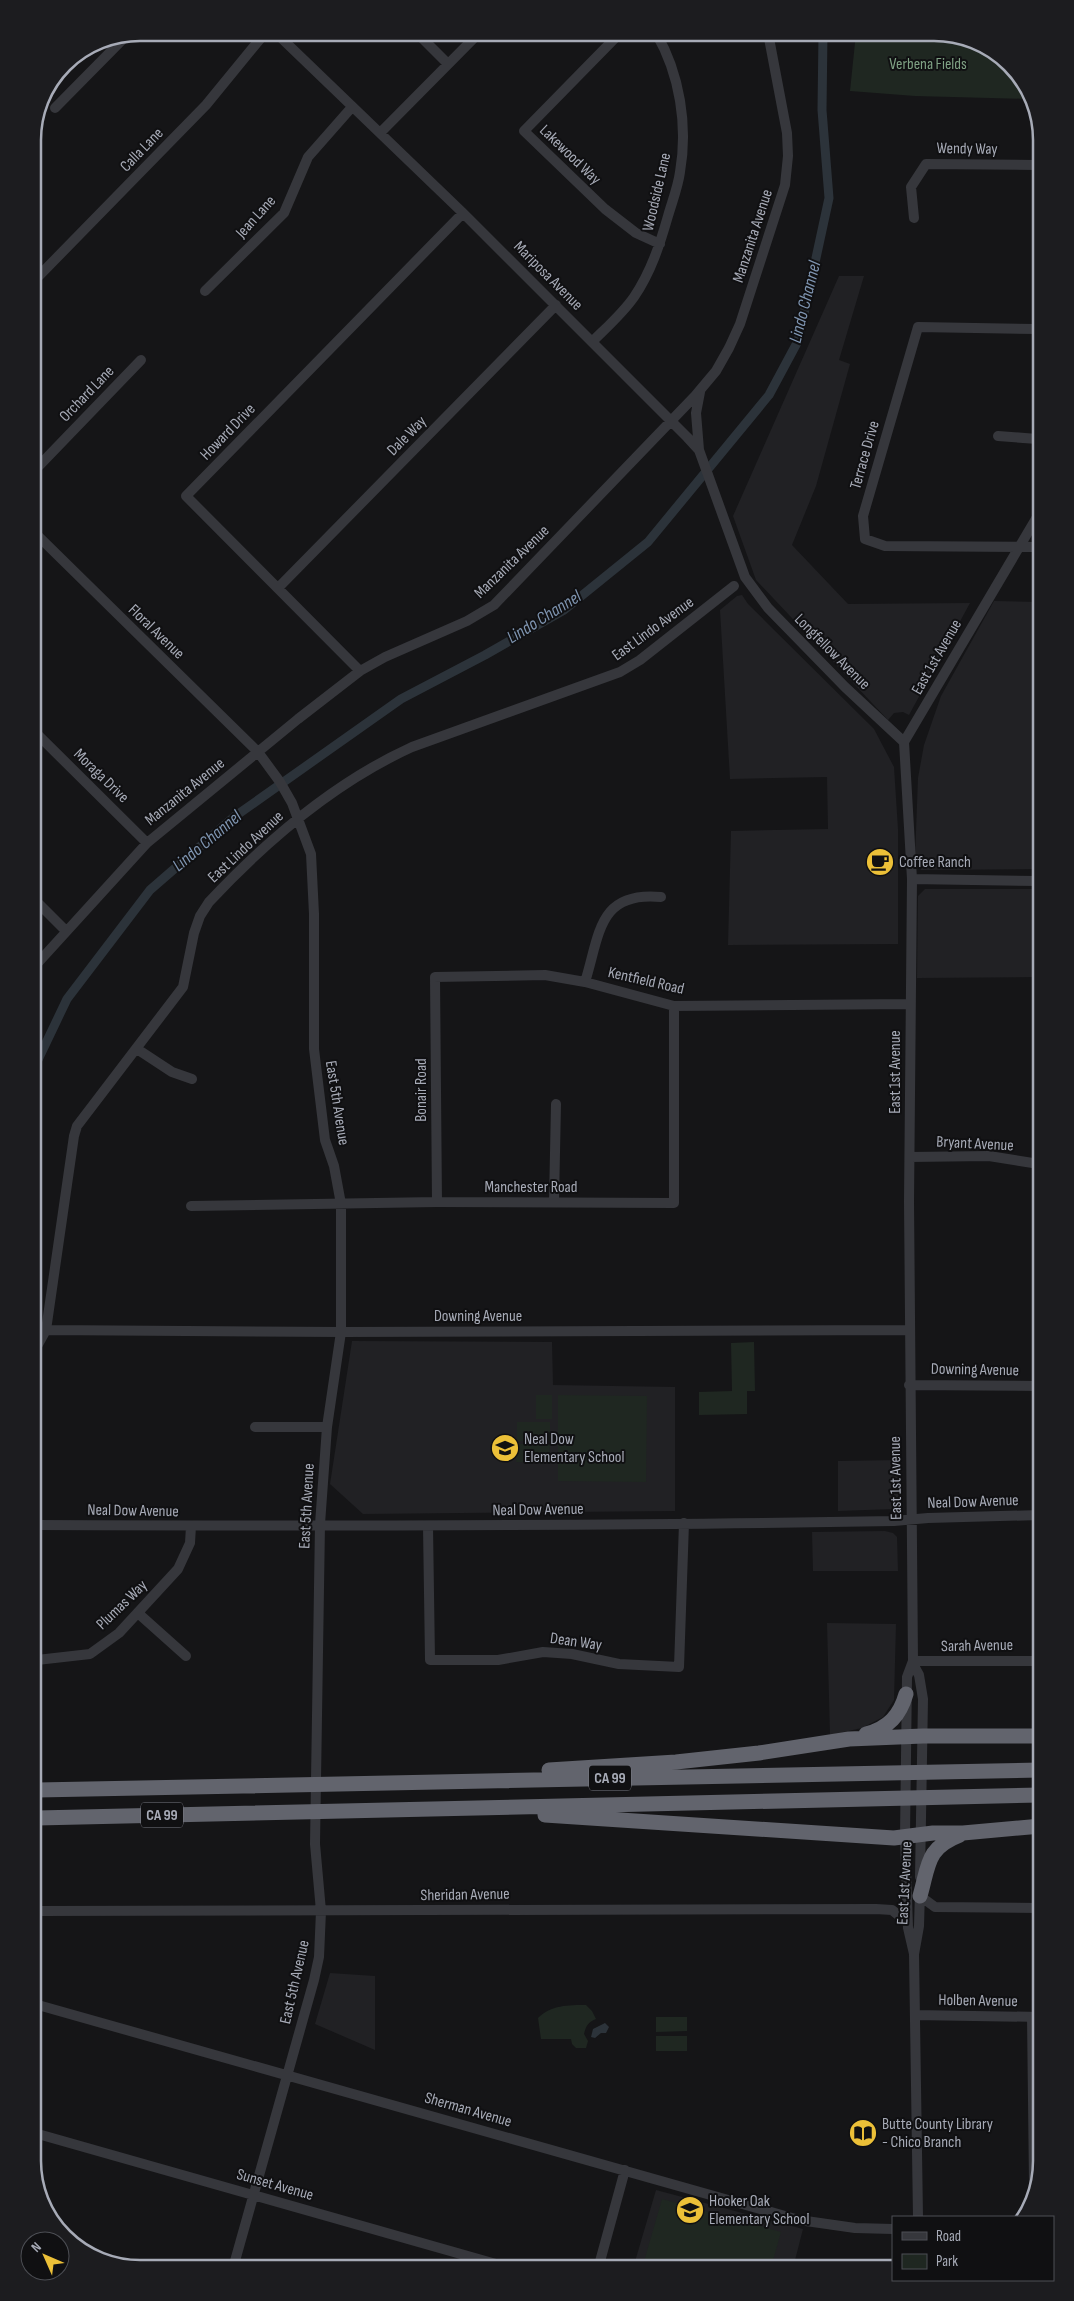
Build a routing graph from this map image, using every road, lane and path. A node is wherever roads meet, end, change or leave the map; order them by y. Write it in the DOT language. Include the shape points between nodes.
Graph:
graph roads {
  1 [pos="258,41"];
  2 [pos="285,41"];
  3 [pos="425,41"];
  4 [pos="471,41"];
  5 [pos="612,41"];
  6 [pos="660,41"];
  7 [pos="770,41"];
  8 [pos="118,44"];
  9 [pos="448,64"];
  10 [pos="352,107"];
  11 [pos="55,108"];
  12 [pos="380,133"];
  13 [pos="1033,165"];
  14 [pos="463,213"];
  15 [pos="914,218"];
  16 [pos="660,244"];
  17 [pos="41,274"];
  18 [pos="205,291"];
  19 [pos="556,305"];
  20 [pos="1033,329"];
  21 [pos="593,341"];
  22 [pos="140,360"];
  23 [pos="701,389"];
  24 [pos="671,422"];
  25 [pos="998,436"];
  26 [pos="1033,439"];
  27 [pos="699,450"];
  28 [pos="41,464"];
  29 [pos="1033,524"];
  30 [pos="41,539"];
  31 [pos="1019,547"];
  32 [pos="1033,547"];
  33 [pos="745,577"];
  34 [pos="734,586"];
  35 [pos="279,587"];
  36 [pos="360,671"];
  37 [pos="41,738"];
  38 [pos="904,742"];
  39 [pos="258,752"];
  40 [pos="298,818"];
  41 [pos="147,843"];
  42 [pos="912,879"];
  43 [pos="1033,880"];
  44 [pos="661,897"];
  45 [pos="41,906"];
  46 [pos="66,931"];
  47 [pos="41,959"];
  48 [pos="435,977"];
  49 [pos="585,982"];
  50 [pos="910,1004"];
  51 [pos="674,1006"];
  52 [pos="138,1048"];
  53 [pos="192,1079"];
  54 [pos="556,1104"];
  55 [pos="910,1157"];
  56 [pos="1033,1163"];
  57 [pos="554,1201"];
  58 [pos="437,1202"];
  59 [pos="341,1204"];
  60 [pos="191,1206"];
  61 [pos="46,1330"];
  62 [pos="910,1330"];
  63 [pos="341,1332"];
  64 [pos="41,1339"];
  65 [pos="910,1384"];
  66 [pos="1033,1386"];
  67 [pos="255,1427"];
  68 [pos="327,1427"];
  69 [pos="1033,1515"];
  70 [pos="911,1519"];
  71 [pos="320,1524"];
  72 [pos="684,1524"];
  73 [pos="41,1525"];
  74 [pos="191,1526"];
  75 [pos="428,1526"];
  76 [pos="139,1614"];
  77 [pos="186,1656"];
  78 [pos="41,1660"];
  79 [pos="1033,1661"];
  80 [pos="913,1663"];
  81 [pos="906,1694"];
  82 [pos="923,1736"];
  83 [pos="1033,1736"];
  84 [pos="905,1737"];
  85 [pos="849,1739"];
  86 [pos="1033,1770"];
  87 [pos="495,1780"];
  88 [pos="41,1790"];
  89 [pos="1033,1795"];
  90 [pos="489,1808"];
  91 [pos="41,1818"];
  92 [pos="1033,1827"];
  93 [pos="963,1834"];
  94 [pos="922,1835"];
  95 [pos="905,1836"];
  96 [pos="913,1894"];
  97 [pos="935,1907"];
  98 [pos="1033,1908"];
  99 [pos="892,1910"];
  100 [pos="41,1911"];
  101 [pos="321,1911"];
  102 [pos="919,1919"];
  103 [pos="908,1922"];
  104 [pos="914,1954"];
  105 [pos="41,2006"];
  106 [pos="915,2015"];
  107 [pos="1033,2017"];
  108 [pos="288,2076"];
  109 [pos="41,2135"];
  110 [pos="625,2170"];
  111 [pos="254,2194"];
  112 [pos="918,2216"];
  113 [pos="892,2229"];
  114 [pos="235,2260"];
  115 [pos="483,2260"];
  116 [pos="600,2260"];
  1 -- 17 [label="street, Calla Lane" via="206,105"];
  2 -- 10 [label="street, Mariposa Avenue"];
  3 -- 9 [label="street"];
  4 -- 9 [label="street"];
  5 -- 16 [label="street, Lakewood Way" via="524,131 605,209 636,234"];
  6 -- 16 [label="street, Woodside Lane" via="677,87 683,135 680,173"];
  7 -- 23 [label="street, Manzanita Avenue" via="787,133 785,185 740,324 716,371"];
  8 -- 11 [label="street"];
  9 -- 12 [label="street"];
  10 -- 12 [label="street, Mariposa Avenue"];
  10 -- 18 [label="street, Jean Lane" via="308,157 284,213"];
  12 -- 14 [label="street, Mariposa Avenue"];
  13 -- 15 [label="street, Wendy Way" via="926,164 911,187"];
  14 -- 19 [label="street, Mariposa Avenue"];
  14 -- 35 [label="street, Howard Drive" via="186,496"];
  16 -- 21 [label="street, Woodside Lane" via="634,297"];
  19 -- 21 [label="street, Mariposa Avenue"];
  19 -- 35 [label="street, Dale Way"];
  20 -- 31 [label="street, Terrace Drive" via="918,327 863,516 865,539 885,546"];
  21 -- 24 [label="street, Mariposa Avenue"];
  22 -- 28 [label="street, Orchard Lane"];
  23 -- 24 [label="street, Manzanita Avenue"];
  23 -- 27 [label="street" via="696,413"];
  24 -- 27 [label="street, Mariposa Avenue"];
  24 -- 36 [label="street, Manzanita Avenue" via="494,605"];
  25 -- 26 [label="street"];
  27 -- 33 [label="street, Mariposa Avenue"];
  29 -- 31 [label="street, East 1st Avenue"];
  30 -- 39 [label="street, Floral Avenue"];
  31 -- 32 [label="street, Terrace Drive"];
  31 -- 38 [label="street, East 1st Avenue"];
  33 -- 38 [label="street, Longfellow Avenue" via="768,608"];
  34 -- 40 [label="street, East Lindo Avenue" via="620,672 389,757"];
  35 -- 36 [label="street, Howard Drive"];
  36 -- 39 [label="street, Manzanita Avenue"];
  37 -- 41 [label="street, Moraga Drive"];
  38 -- 42 [label="street, East 1st Avenue"];
  39 -- 40 [label="street, East 5th Avenue" via="292,803"];
  39 -- 41 [label="street, Manzanita Avenue"];
  40 -- 52 [label="street, East Lindo Avenue" via="209,902 194,933 183,987"];
  40 -- 59 [label="street, East 5th Avenue" via="311,854 313,880 314,1049 318,1097"];
  41 -- 46 [label="street, Manzanita Avenue"];
  42 -- 43 [label="street"];
  42 -- 50 [label="street, East 1st Avenue"];
  44 -- 49 [label="street" via="627,898 610,910"];
  45 -- 46 [label="street"];
  46 -- 47 [label="street, Manzanita Avenue"];
  48 -- 49 [label="street, Kentfield Road" via="523,974"];
  48 -- 58 [label="street, Bonair Road"];
  49 -- 51 [label="street, Kentfield Road"];
  50 -- 51 [label="street, Kentfield Road"];
  50 -- 55 [label="street, East 1st Avenue"];
  51 -- 57 [label="street, Manchester Road" via="674,1203"];
  52 -- 53 [label="street" via="172,1072"];
  52 -- 61 [label="street, East Lindo Avenue" via="82,1118 74,1136"];
  54 -- 57 [label="street"];
  55 -- 56 [label="street, Bryant Avenue" via="989,1156"];
  55 -- 62 [label="street, East 1st Avenue"];
  57 -- 58 [label="street, Manchester Road"];
  58 -- 59 [label="street, Manchester Road"];
  59 -- 60 [label="street, Manchester Road"];
  59 -- 63 [label="street, East 5th Avenue"];
  61 -- 63 [label="street, Downing Avenue"];
  61 -- 64 [label="street, East Lindo Avenue"];
  62 -- 63 [label="street, Downing Avenue"];
  62 -- 65 [label="street, East 1st Avenue"];
  63 -- 68 [label="street, East 5th Avenue"];
  65 -- 66 [label="street, Downing Avenue"];
  65 -- 70 [label="street, East 1st Avenue"];
  67 -- 68 [label="street"];
  68 -- 71 [label="street, East 5th Avenue"];
  69 -- 70 [label="street, Neal Dow Avenue"];
  70 -- 72 [label="street, Neal Dow Avenue"];
  70 -- 80 [label="street, East 1st Avenue"];
  71 -- 74 [label="street, Neal Dow Avenue"];
  71 -- 75 [label="street, Neal Dow Avenue"];
  71 -- 101 [label="street, East 5th Avenue" via="315,1844"];
  72 -- 75 [label="street, Neal Dow Avenue"];
  72 -- 75 [label="street, Dean Way" via="679,1667 620,1664 543,1652 498,1660 430,1660"];
  73 -- 74 [label="street, Neal Dow Avenue"];
  74 -- 76 [label="street, Plumas Way" via="190,1544 178,1569"];
  76 -- 77 [label="street"];
  76 -- 78 [label="street, Plumas Way" via="90,1654"];
  79 -- 80 [label="street, Sarah Avenue"];
  80 -- 81 [label="street, East 1st Avenue" via="907,1677"];
  80 -- 82 [label="street, East 1st Avenue" via="919,1675 923,1699"];
  81 -- 84 [label="street, East 1st Avenue"];
  81 -- 85 [label="highway" via="898,1714 885,1727"];
  82 -- 83 [label="highway"];
  82 -- 84 [label="highway"];
  82 -- 94 [label="street, East 1st Avenue"];
  84 -- 85 [label="highway"];
  84 -- 95 [label="street, East 1st Avenue"];
  85 -- 87 [label="highway" via="676,1762 514,1773"];
  86 -- 87 [label="highway, CA 99"];
  87 -- 88 [label="highway, CA 99"];
  89 -- 90 [label="highway, CA 99"];
  90 -- 91 [label="highway, CA 99"];
  90 -- 95 [label="highway" via="537,1815 894,1838"];
  92 -- 93 [label="highway"];
  93 -- 94 [label="highway"];
  93 -- 96 [label="highway" via="944,1841 936,1849"];
  94 -- 95 [label="highway"];
  94 -- 96 [label="street, East 1st Avenue"];
  95 -- 96 [label="street, East 1st Avenue"];
  96 -- 97 [label="street"];
  96 -- 99 [label="street"];
  96 -- 102 [label="street, East 1st Avenue"];
  96 -- 103 [label="street, East 1st Avenue"];
  97 -- 98 [label="street"];
  97 -- 102 [label="street"];
  99 -- 101 [label="street, Sheridan Avenue"];
  99 -- 103 [label="street"];
  100 -- 101 [label="street, Sheridan Avenue"];
  101 -- 108 [label="street, East 5th Avenue" via="318,1962"];
  102 -- 104 [label="street, East 1st Avenue"];
  103 -- 104 [label="street, East 1st Avenue"];
  104 -- 106 [label="street, East 1st Avenue"];
  105 -- 108 [label="street, Sherman Avenue"];
  106 -- 107 [label="street, Holben Avenue"];
  106 -- 112 [label="street, East 1st Avenue"];
  108 -- 110 [label="street, Sherman Avenue"];
  108 -- 111 [label="street, East 5th Avenue"];
  109 -- 111 [label="street, Sunset Avenue"];
  110 -- 113 [label="street, Sherman Avenue" via="799,2220 855,2228"];
  110 -- 116 [label="street"];
  111 -- 114 [label="street, East 5th Avenue"];
  111 -- 115 [label="street, Sunset Avenue"];
}
